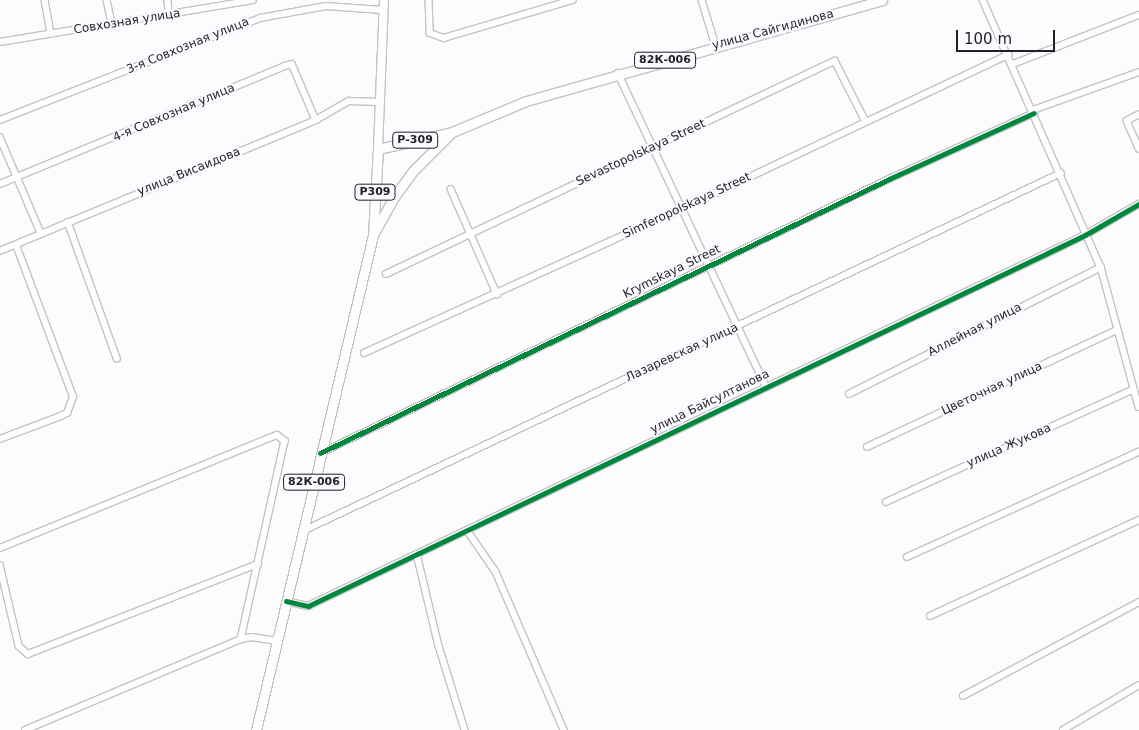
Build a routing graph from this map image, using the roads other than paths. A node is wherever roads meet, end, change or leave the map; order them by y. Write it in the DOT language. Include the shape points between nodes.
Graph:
graph roads {
  1 [pos="45,0"];
  2 [pos="107,0"];
  3 [pos="168,0"];
  4 [pos="253,0"];
  5 [pos="384,0"];
  6 [pos="428,0"];
  7 [pos="572,0"];
  8 [pos="702,0"];
  9 [pos="882,0"];
  10 [pos="982,0"];
  11 [pos="383,10"];
  12 [pos="1139,15"];
  13 [pos="169,16"];
  14 [pos="112,24"];
  15 [pos="51,33"];
  16 [pos="0,42"];
  17 [pos="716,46"];
  18 [pos="1008,55"];
  19 [pos="1013,64"];
  20 [pos="1139,72"];
  21 [pos="618,74"];
  22 [pos="379,102"];
  23 [pos="1034,111"];
  24 [pos="1139,115"];
  25 [pos="0,120"];
  26 [pos="316,120"];
  27 [pos="865,120"];
  28 [pos="452,132"];
  29 [pos="0,137"];
  30 [pos="652,147"];
  31 [pos="1139,148"];
  32 [pos="378,149"];
  33 [pos="1061,173"];
  34 [pos="17,177"];
  35 [pos="0,184"];
  36 [pos="451,189"];
  37 [pos="1139,204"];
  38 [pos="682,209"];
  39 [pos="68,222"];
  40 [pos="41,233"];
  41 [pos="471,234"];
  42 [pos="373,235"];
  43 [pos="1085,235"];
  44 [pos="16,245"];
  45 [pos="0,251"];
  46 [pos="709,266"];
  47 [pos="1101,267"];
  48 [pos="386,274"];
  49 [pos="497,294"];
  50 [pos="738,326"];
  51 [pos="1117,330"];
  52 [pos="364,353"];
  53 [pos="117,358"];
  54 [pos="766,386"];
  55 [pos="1132,390"];
  56 [pos="849,394"];
  57 [pos="1139,407"];
  58 [pos="0,439"];
  59 [pos="867,447"];
  60 [pos="1139,452"];
  61 [pos="320,453"];
  62 [pos="886,502"];
  63 [pos="1139,520"];
  64 [pos="467,530"];
  65 [pos="302,531"];
  66 [pos="0,548"];
  67 [pos="417,554"];
  68 [pos="907,557"];
  69 [pos="0,564"];
  70 [pos="258,564"];
  71 [pos="1,583"];
  72 [pos="286,601"];
  73 [pos="1139,602"];
  74 [pos="930,616"];
  75 [pos="241,639"];
  76 [pos="277,641"];
  77 [pos="1139,685"];
  78 [pos="963,696"];
  79 [pos="25,730"];
  80 [pos="256,730"];
  81 [pos="465,730"];
  82 [pos="564,730"];
  83 [pos="1064,730"];
  1 -- 15 [label="street"];
  2 -- 14 [label="street"];
  3 -- 13 [label="street"];
  4 -- 13 [label="street, Совхозная улица"];
  5 -- 11 [label="main road"];
  6 -- 7 [label="street" via="430,33 444,38"];
  8 -- 17 [label="street"];
  9 -- 17 [label="main road, улица Сайгидинова / 82К-006"];
  10 -- 18 [label="street"];
  11 -- 22 [label="main road"];
  11 -- 25 [label="street, 3-я Совхозная улица" via="326,6 260,18"];
  12 -- 19 [label="street"];
  13 -- 14 [label="street, Совхозная улица"];
  14 -- 15 [label="street, Совхозная улица"];
  15 -- 16 [label="street, Совхозная улица"];
  17 -- 21 [label="main road, улица Сайгидинова / 82К-006"];
  18 -- 19 [label="street"];
  18 -- 27 [label="street, Simferopolskaya Street"];
  19 -- 23 [label="street"];
  20 -- 23 [label="street, Krymskaya Street"];
  21 -- 28 [label="main road, улица Сайгидинова / 82К-006" via="526,101"];
  21 -- 30 [label="street"];
  22 -- 26 [label="street, улица Висаидова" via="349,101"];
  22 -- 32 [label="main road"];
  23 -- 33 [label="street"];
  23 -- 46 [label="street, Krymskaya Street"];
  24 -- 31 [label="street" via="1127,121"];
  26 -- 34 [label="street, 4-я Совхозная улица" via="292,64"];
  26 -- 39 [label="street, улица Висаидова"];
  27 -- 30 [label="street, Sevastopolskaya Street" via="835,61"];
  27 -- 38 [label="street, Simferopolskaya Street"];
  28 -- 32 [label="main road, улица Сайгидинова / Р-309"];
  28 -- 42 [label="main road, 82К-006" via="413,171"];
  29 -- 34 [label="street"];
  30 -- 38 [label="street"];
  30 -- 41 [label="street, Sevastopolskaya Street"];
  32 -- 42 [label="main road, Р309"];
  33 -- 43 [label="street"];
  33 -- 50 [label="street, Лазаревская улица"];
  34 -- 35 [label="street, 4-я Совхозная улица"];
  34 -- 40 [label="street"];
  36 -- 41 [label="street"];
  37 -- 43 [label="street, улица Байсултанова"];
  38 -- 46 [label="street"];
  38 -- 49 [label="street, Simferopolskaya Street"];
  39 -- 40 [label="street, улица Висаидова"];
  39 -- 53 [label="street"];
  40 -- 44 [label="street, улица Висаидова"];
  41 -- 48 [label="street, Sevastopolskaya Street"];
  41 -- 49 [label="street"];
  42 -- 61 [label="main road, 82К-006"];
  43 -- 47 [label="street"];
  43 -- 54 [label="street, улица Байсултанова"];
  44 -- 45 [label="street, улица Висаидова"];
  44 -- 58 [label="street" via="73,397 67,412 61,416"];
  46 -- 50 [label="street"];
  46 -- 61 [label="street, Krymskaya Street"];
  47 -- 51 [label="street"];
  47 -- 56 [label="street, Аллейная улица"];
  49 -- 52 [label="street, Simferopolskaya Street"];
  50 -- 54 [label="street"];
  50 -- 65 [label="street, Лазаревская улица"];
  51 -- 55 [label="street"];
  51 -- 59 [label="street, Цветочная улица"];
  54 -- 64 [label="street, улица Байсултанова"];
  55 -- 57 [label="street"];
  55 -- 62 [label="street, улица Жукова"];
  60 -- 68 [label="street"];
  61 -- 65 [label="main road, 82К-006"];
  63 -- 74 [label="street"];
  64 -- 67 [label="street, улица Байсултанова"];
  64 -- 82 [label="street" via="496,572"];
  65 -- 72 [label="main road, 82К-006"];
  66 -- 70 [label="street" via="277,435 285,441"];
  67 -- 72 [label="street, улица Байсултанова" via="308,606"];
  67 -- 81 [label="street" via="439,646"];
  69 -- 71 [label="street"];
  70 -- 71 [label="street" via="28,654 19,646"];
  70 -- 75 [label="street"];
  72 -- 76 [label="main road, 82К-006"];
  73 -- 78 [label="street"];
  75 -- 76 [label="street" via="252,637"];
  75 -- 79 [label="street"];
  76 -- 80 [label="main road, 82К-006"];
  77 -- 83 [label="street"];
}
